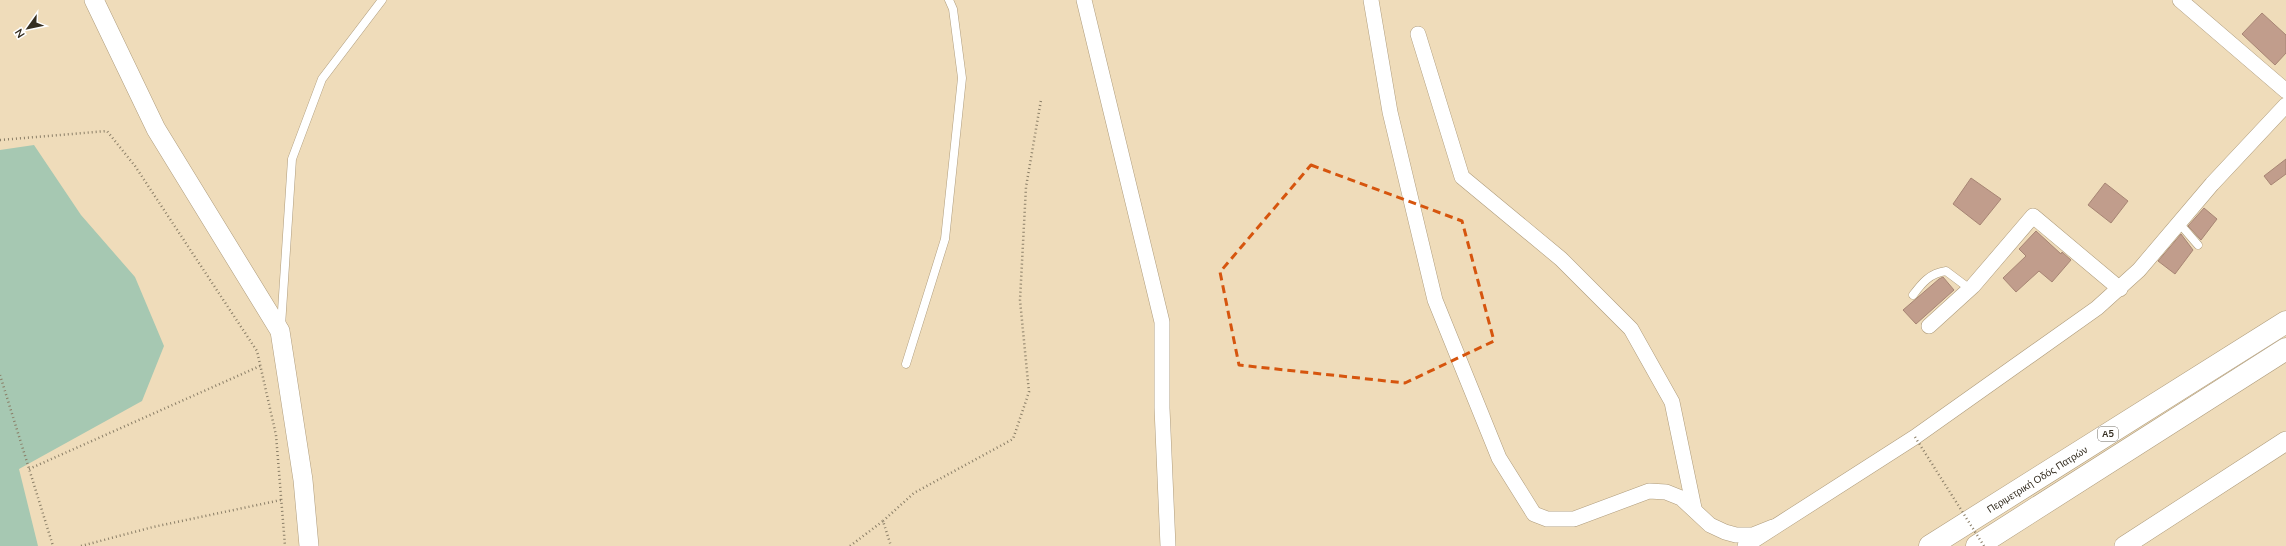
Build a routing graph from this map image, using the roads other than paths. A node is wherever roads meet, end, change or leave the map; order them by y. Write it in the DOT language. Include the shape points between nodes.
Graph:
graph roads {
  1 [pos="94,0"];
  2 [pos="382,0"];
  3 [pos="949,0"];
  4 [pos="1084,0"];
  5 [pos="1371,0"];
  6 [pos="2180,0"];
  7 [pos="1418,34"];
  8 [pos="2286,91"];
  9 [pos="2286,105"];
  10 [pos="2179,223"];
  11 [pos="2198,245"];
  12 [pos="1970,289"];
  13 [pos="2120,289"];
  14 [pos="1913,295"];
  15 [pos="2286,322"];
  16 [pos="1929,326"];
  17 [pos="280,331"];
  18 [pos="2286,349"];
  19 [pos="906,364"];
  20 [pos="2286,442"];
  21 [pos="1694,508"];
  22 [pos="1773,528"];
  23 [pos="309,546"];
  24 [pos="1168,546"];
  25 [pos="1745,546"];
  26 [pos="1930,546"];
  27 [pos="1977,546"];
  28 [pos="2124,546"];
  1 -- 17 [label="street" via="156,129"];
  2 -- 17 [label="lane" via="322,80 292,159"];
  3 -- 19 [label="lane" via="953,9 962,78 945,239"];
  4 -- 24 [label="street" via="1162,322 1162,408"];
  5 -- 21 [label="street" via="1390,112 1435,300 1499,458 1534,514 1547,519 1574,519 1649,492 1666,492 1681,498"];
  6 -- 8 [label="street"];
  7 -- 21 [label="street" via="1462,177 1562,259 1631,329 1672,402"];
  9 -- 10 [label="street"];
  10 -- 11 [label="lane"];
  10 -- 13 [label="street"];
  12 -- 13 [label="street" via="2033,216"];
  12 -- 14 [label="lane" via="1946,272 1939,272 1926,279"];
  12 -- 16 [label="street"];
  13 -- 22 [label="street" via="1915,437"];
  15 -- 26 [label="highway, Περιμετρική Οδός Πατρών / Α5"];
  17 -- 23 [label="street" via="303,480"];
  18 -- 27 [label="highway, Α5"];
  20 -- 28 [label="street"];
  21 -- 22 [label="street" via="1710,525 1736,535 1753,535"];
  22 -- 25 [label="street"];
}
